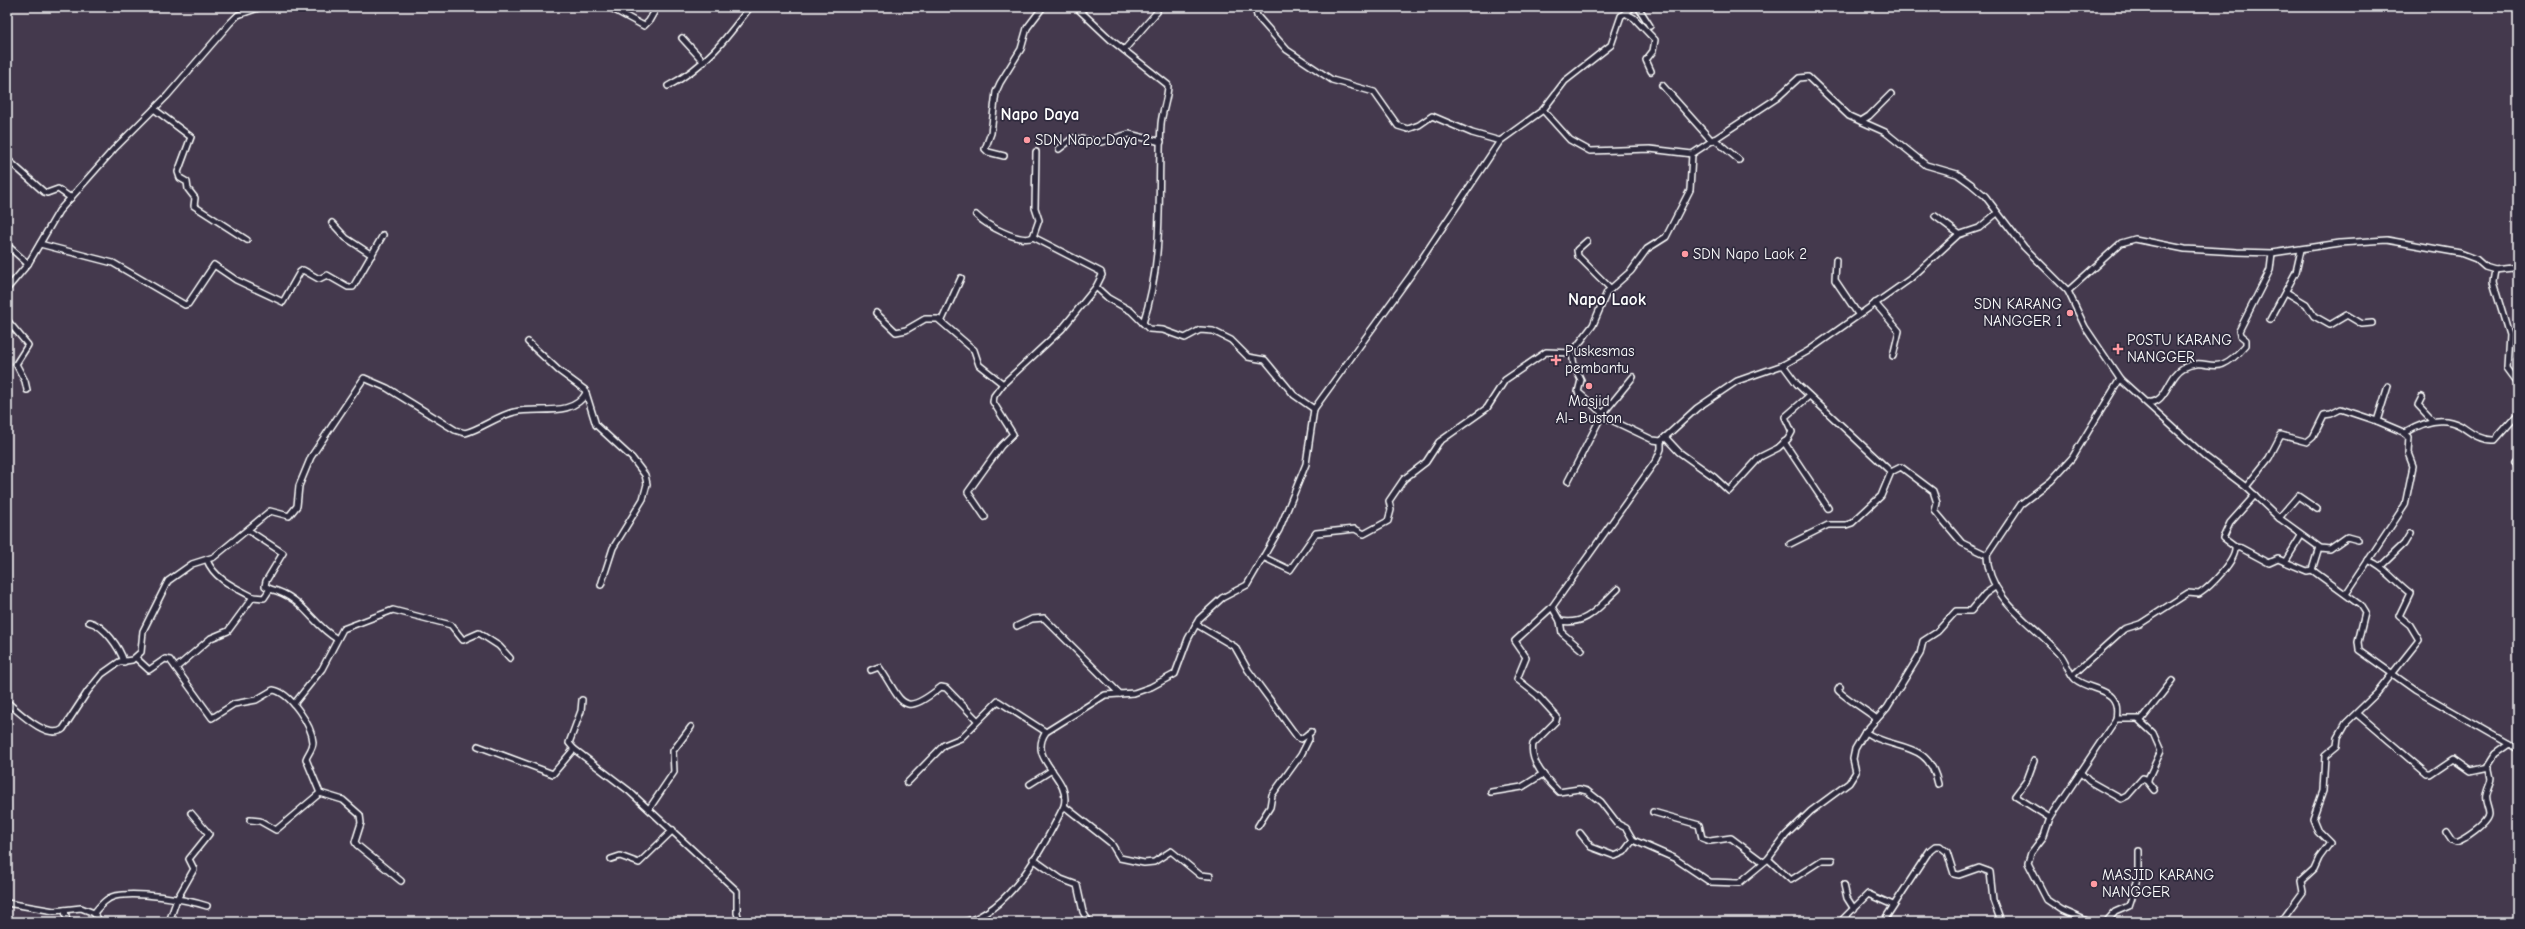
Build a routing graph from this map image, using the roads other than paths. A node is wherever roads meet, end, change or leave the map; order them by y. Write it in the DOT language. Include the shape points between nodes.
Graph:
graph roads {
  1 [pos="260,7"];
  2 [pos="609,7"];
  3 [pos="656,7"];
  4 [pos="750,7"];
  5 [pos="1043,7"];
  6 [pos="1076,7"];
  7 [pos="1255,7"];
  8 [pos="1633,7"];
  9 [pos="1638,7"];
  10 [pos="1157,12"];
  11 [pos="1625,13"];
  12 [pos="1650,26"];
  13 [pos="682,38"];
  14 [pos="1124,50"];
  15 [pos="704,62"];
  16 [pos="1651,71"];
  17 [pos="1662,85"];
  18 [pos="668,86"];
  19 [pos="1891,94"];
  20 [pos="154,109"];
  21 [pos="1543,110"];
  22 [pos="1860,121"];
  23 [pos="1713,140"];
  24 [pos="1161,142"];
  25 [pos="1500,142"];
  26 [pos="1059,150"];
  27 [pos="1036,152"];
  28 [pos="1692,154"];
  29 [pos="1004,156"];
  30 [pos="7,159"];
  31 [pos="1739,160"];
  32 [pos="71,198"];
  33 [pos="1997,213"];
  34 [pos="976,215"];
  35 [pos="1935,216"];
  36 [pos="332,223"];
  37 [pos="1959,234"];
  38 [pos="383,235"];
  39 [pos="1033,237"];
  40 [pos="247,240"];
  41 [pos="1587,241"];
  42 [pos="40,244"];
  43 [pos="7,245"];
  44 [pos="2301,250"];
  45 [pos="2272,253"];
  46 [pos="372,255"];
  47 [pos="1836,260"];
  48 [pos="28,264"];
  49 [pos="2495,270"];
  50 [pos="2518,270"];
  51 [pos="962,278"];
  52 [pos="1096,286"];
  53 [pos="7,289"];
  54 [pos="1611,289"];
  55 [pos="2068,291"];
  56 [pos="2286,292"];
  57 [pos="1875,303"];
  58 [pos="876,313"];
  59 [pos="1858,314"];
  60 [pos="7,320"];
  61 [pos="942,320"];
  62 [pos="2270,320"];
  63 [pos="1143,323"];
  64 [pos="2372,323"];
  65 [pos="528,342"];
  66 [pos="1572,353"];
  67 [pos="1893,356"];
  68 [pos="1783,365"];
  69 [pos="1633,377"];
  70 [pos="2120,379"];
  71 [pos="2518,383"];
  72 [pos="1003,384"];
  73 [pos="2388,386"];
  74 [pos="28,390"];
  75 [pos="586,393"];
  76 [pos="1809,396"];
  77 [pos="2422,397"];
  78 [pos="2147,402"];
  79 [pos="1314,409"];
  80 [pos="1602,414"];
  81 [pos="2518,414"];
  82 [pos="2378,421"];
  83 [pos="2433,421"];
  84 [pos="2404,433"];
  85 [pos="1663,439"];
  86 [pos="1784,442"];
  87 [pos="1890,472"];
  88 [pos="1568,481"];
  89 [pos="2246,487"];
  90 [pos="2255,495"];
  91 [pos="1828,508"];
  92 [pos="2317,509"];
  93 [pos="985,517"];
  94 [pos="2279,518"];
  95 [pos="248,530"];
  96 [pos="2410,534"];
  97 [pos="2301,536"];
  98 [pos="2358,540"];
  99 [pos="1790,544"];
  100 [pos="2235,547"];
  101 [pos="2320,548"];
  102 [pos="1987,555"];
  103 [pos="1263,557"];
  104 [pos="206,560"];
  105 [pos="2368,560"];
  106 [pos="2285,562"];
  107 [pos="2381,566"];
  108 [pos="2312,570"];
  109 [pos="601,585"];
  110 [pos="1994,587"];
  111 [pos="1618,588"];
  112 [pos="270,589"];
  113 [pos="2346,594"];
  114 [pos="253,597"];
  115 [pos="1552,607"];
  116 [pos="1560,621"];
  117 [pos="89,622"];
  118 [pos="1196,624"];
  119 [pos="1016,626"];
  120 [pos="337,639"];
  121 [pos="1582,650"];
  122 [pos="136,658"];
  123 [pos="510,658"];
  124 [pos="124,662"];
  125 [pos="176,668"];
  126 [pos="871,670"];
  127 [pos="2392,674"];
  128 [pos="2073,675"];
  129 [pos="2172,681"];
  130 [pos="1840,687"];
  131 [pos="1120,694"];
  132 [pos="582,700"];
  133 [pos="7,702"];
  134 [pos="294,704"];
  135 [pos="2357,714"];
  136 [pos="1877,719"];
  137 [pos="2116,719"];
  138 [pos="977,720"];
  139 [pos="2139,720"];
  140 [pos="690,727"];
  141 [pos="1046,732"];
  142 [pos="1865,732"];
  143 [pos="2509,744"];
  144 [pos="478,746"];
  145 [pos="2518,748"];
  146 [pos="574,749"];
  147 [pos="2034,761"];
  148 [pos="2488,767"];
  149 [pos="1052,770"];
  150 [pos="2080,772"];
  151 [pos="1544,774"];
  152 [pos="2148,780"];
  153 [pos="907,783"];
  154 [pos="1030,784"];
  155 [pos="1938,784"];
  156 [pos="2154,790"];
  157 [pos="1491,792"];
  158 [pos="320,793"];
  159 [pos="1064,806"];
  160 [pos="649,809"];
  161 [pos="1653,812"];
  162 [pos="191,813"];
  163 [pos="2050,818"];
  164 [pos="250,820"];
  165 [pos="1258,826"];
  166 [pos="672,830"];
  167 [pos="2446,831"];
  168 [pos="1580,833"];
  169 [pos="1633,840"];
  170 [pos="2139,850"];
  171 [pos="611,859"];
  172 [pos="1033,859"];
  173 [pos="1768,859"];
  174 [pos="1832,860"];
  175 [pos="1763,862"];
  176 [pos="1210,876"];
  177 [pos="401,881"];
  178 [pos="1844,885"];
  179 [pos="177,899"];
  180 [pos="7,903"];
  181 [pos="1893,905"];
  182 [pos="206,906"];
  183 [pos="1854,908"];
  184 [pos="65,910"];
  185 [pos="94,913"];
  186 [pos="1844,919"];
  187 [pos="67,922"];
  188 [pos="100,922"];
  189 [pos="169,922"];
  190 [pos="740,922"];
  191 [pos="964,922"];
  192 [pos="1090,922"];
  193 [pos="1883,922"];
  194 [pos="2001,922"];
  195 [pos="2089,922"];
  196 [pos="2106,922"];
  197 [pos="2281,922"];
  1 -- 20 [label="street" via="234,18"];
  2 -- 3 [label="street" via="644,26"];
  4 -- 15 [label="street" via="724,42"];
  5 -- 29 [label="street" via="1027,28 1021,49 1003,75 996,92 991,133 985,149"];
  6 -- 14 [label="street"];
  7 -- 25 [label="street" via="1257,16 1287,50 1332,80 1374,92 1398,126 1408,129 1432,116"];
  8 -- 11 [label="street"];
  9 -- 12 [label="street"];
  10 -- 14 [label="street"];
  11 -- 16 [label="street" via="1634,18 1655,40 1653,51 1646,60"];
  11 -- 21 [label="street" via="1611,45 1565,81"];
  13 -- 15 [label="street"];
  14 -- 24 [label="street" via="1168,85 1162,110"];
  15 -- 18 [label="street" via="689,75"];
  17 -- 23 [label="street"];
  19 -- 22 [label="street" via="1869,116"];
  20 -- 32 [label="street"];
  20 -- 40 [label="street" via="190,137 178,172 180,178 187,182 188,190 195,198 194,206"];
  21 -- 25 [label="street"];
  21 -- 28 [label="street" via="1570,140 1590,151 1650,149"];
  22 -- 23 [label="street" via="1845,112 1816,82 1803,77"];
  22 -- 33 [label="street" via="1884,131 1926,165 1960,175 1985,196"];
  23 -- 28 [label="street"];
  23 -- 31 [label="street"];
  24 -- 26 [label="street" via="1129,134 1102,142 1073,138"];
  24 -- 63 [label="street" via="1156,275"];
  25 -- 79 [label="street" via="1411,275"];
  27 -- 39 [label="street" via="1035,208 1039,220"];
  28 -- 54 [label="street" via="1690,190 1666,237 1647,249 1632,271"];
  30 -- 32 [label="street" via="44,192 58,189"];
  32 -- 42 [label="street" via="53,220"];
  33 -- 37 [label="street" via="1979,228"];
  33 -- 55 [label="street" via="2024,247"];
  34 -- 39 [label="street" via="994,228 1022,240"];
  35 -- 37 [label="street"];
  36 -- 46 [label="street" via="346,238"];
  37 -- 57 [label="street" via="1910,279"];
  38 -- 46 [label="street"];
  39 -- 52 [label="street" via="1101,272"];
  41 -- 54 [label="street" via="1578,250 1578,256"];
  42 -- 46 [label="street" via="114,263 185,305 214,265 236,280 283,302 303,270 319,279 327,275 348,287 353,287"];
  42 -- 48 [label="street"];
  43 -- 48 [label="street"];
  44 -- 45 [label="street"];
  44 -- 49 [label="street" via="2340,243 2388,240 2460,253"];
  44 -- 56 [label="street" via="2296,272"];
  45 -- 55 [label="street" via="2185,249 2129,239 2117,246"];
  45 -- 78 [label="street" via="2270,270 2239,331 2246,340 2246,345 2232,361 2223,366 2192,365 2183,368 2175,375 2159,400 2154,403"];
  47 -- 59 [label="street" via="1835,280"];
  48 -- 53 [label="street"];
  49 -- 50 [label="street"];
  49 -- 71 [label="street" via="2493,282 2508,335 2507,368"];
  51 -- 61 [label="street"];
  52 -- 63 [label="street" via="1108,298 1131,311"];
  52 -- 72 [label="street" via="1062,329"];
  54 -- 66 [label="street" via="1602,302 1593,325"];
  55 -- 70 [label="street" via="2085,327"];
  56 -- 62 [label="street"];
  56 -- 64 [label="street" via="2306,304 2314,316 2330,325 2347,315 2362,324"];
  57 -- 59 [label="street"];
  57 -- 67 [label="street" via="1899,331"];
  58 -- 61 [label="street" via="896,332 906,330 925,319"];
  59 -- 68 [label="street" via="1808,351"];
  60 -- 74 [label="street" via="28,345 16,364"];
  61 -- 72 [label="street" via="974,350 979,365"];
  63 -- 79 [label="street" via="1149,329 1163,330 1185,338 1200,330 1220,334 1231,340 1248,357 1265,360 1294,395"];
  65 -- 75 [label="street"];
  66 -- 80 [label="street" via="1574,366 1581,380 1577,390"];
  66 -- 103 [label="street" via="1546,352 1505,380 1488,408 1442,440 1426,462 1404,479 1390,501 1388,521 1364,534 1356,530 1316,533 1290,570"];
  68 -- 76 [label="street"];
  68 -- 85 [label="street" via="1730,385 1697,408"];
  69 -- 80 [label="street"];
  70 -- 78 [label="street"];
  70 -- 102 [label="street" via="2072,458 2051,481 2020,504"];
  72 -- 93 [label="street" via="993,399 1013,432 1012,436 1001,446 968,492"];
  73 -- 82 [label="street"];
  75 -- 95 [label="street" via="580,402 573,406 515,412 466,433 455,430 387,388 364,378 311,457 299,486 298,506 289,516 270,512"];
  75 -- 109 [label="street" via="596,425 632,458 645,475 647,484 643,499 612,548"];
  76 -- 86 [label="street" via="1784,417 1792,432"];
  76 -- 87 [label="street"];
  77 -- 83 [label="street" via="2418,405"];
  78 -- 89 [label="street" via="2206,456"];
  79 -- 103 [label="street" via="1306,464 1279,530"];
  80 -- 85 [label="street" via="1646,438"];
  80 -- 88 [label="street"];
  81 -- 83 [label="street" via="2494,440 2479,438 2455,424"];
  82 -- 84 [label="street"];
  82 -- 89 [label="street" via="2341,409 2322,417 2313,437 2307,442 2282,435"];
  83 -- 84 [label="street"];
  84 -- 105 [label="street" via="2410,440 2408,453 2412,466 2408,496 2400,516"];
  85 -- 86 [label="street" via="1714,477 1727,491 1760,457"];
  85 -- 115 [label="street" via="1657,459"];
  86 -- 91 [label="street"];
  87 -- 99 [label="street" via="1881,496 1852,523 1828,525"];
  87 -- 102 [label="street" via="1901,467 1931,489 1937,503 1936,512 1962,543"];
  89 -- 90 [label="street"];
  90 -- 94 [label="street"];
  90 -- 100 [label="street" via="2230,523 2226,532 2224,540"];
  92 -- 94 [label="street" via="2298,496"];
  94 -- 97 [label="street"];
  95 -- 104 [label="street" via="214,558"];
  95 -- 112 [label="street" via="283,552 264,586"];
  96 -- 107 [label="street" via="2404,544"];
  97 -- 101 [label="street"];
  97 -- 106 [label="street"];
  98 -- 101 [label="street" via="2347,537 2330,550"];
  100 -- 106 [label="street" via="2269,563 2276,560"];
  100 -- 128 [label="street" via="2233,557 2207,589 2198,595 2188,592 2140,624 2124,629"];
  101 -- 108 [label="street"];
  102 -- 110 [label="street"];
  103 -- 118 [label="street" via="1247,585 1222,598"];
  104 -- 114 [label="street" via="223,580"];
  104 -- 122 [label="street" via="192,564 168,581 143,631 141,652"];
  105 -- 107 [label="street"];
  105 -- 113 [label="street"];
  106 -- 108 [label="street" via="2307,571"];
  107 -- 127 [label="street" via="2395,582 2410,593 2399,616 2410,625 2419,639 2415,648"];
  108 -- 113 [label="street"];
  110 -- 128 [label="street" via="2061,656"];
  110 -- 136 [label="street" via="1971,611 1957,610 1937,632 1926,638 1920,654 1887,708"];
  111 -- 116 [label="street" via="1587,619 1576,622"];
  112 -- 114 [label="street" via="264,598"];
  112 -- 120 [label="street" via="295,600 312,614 328,634"];
  113 -- 127 [label="street" via="2365,612 2358,642 2359,650"];
  114 -- 125 [label="street" via="228,631 211,638"];
  115 -- 116 [label="street"];
  115 -- 151 [label="street" via="1515,641 1526,657 1516,679 1537,694 1557,717 1533,744 1533,758"];
  116 -- 121 [label="street" via="1562,633"];
  117 -- 124 [label="street" via="96,625 117,646"];
  118 -- 131 [label="street" via="1172,677 1140,691"];
  118 -- 165 [label="street" via="1235,647 1248,670 1298,738 1309,733 1309,739 1301,755 1272,795 1270,807"];
  119 -- 131 [label="street" via="1032,619 1044,618 1106,677"];
  120 -- 123 [label="street" via="345,627 393,610 452,625 462,640 479,633 501,647"];
  120 -- 134 [label="street" via="322,668"];
  122 -- 124 [label="street"];
  122 -- 125 [label="street" via="149,670 166,659"];
  124 -- 133 [label="street" via="114,666 94,683 60,732 50,731 35,724"];
  125 -- 134 [label="street" via="208,716 212,718 234,704 256,700 273,690 286,695"];
  126 -- 138 [label="street" via="879,667 900,700 907,705 915,705 941,687 946,688"];
  127 -- 135 [label="street"];
  127 -- 143 [label="street" via="2421,694"];
  128 -- 137 [label="street" via="2113,698 2118,708"];
  129 -- 139 [label="street" via="2148,713"];
  130 -- 136 [label="street" via="1838,690 1841,694 1858,703"];
  131 -- 141 [label="street" via="1112,693 1098,698"];
  132 -- 146 [label="street" via="581,712 569,743"];
  134 -- 158 [label="street" via="312,737 313,746 306,759"];
  135 -- 148 [label="street" via="2427,774 2432,774 2453,759 2470,771"];
  135 -- 197 [label="street" via="2346,723 2338,737 2337,746 2329,751 2324,760 2323,789 2313,819 2318,831 2330,841 2330,844 2314,869 2301,881 2303,892"];
  136 -- 142 [label="street"];
  137 -- 139 [label="street"];
  137 -- 150 [label="street"];
  138 -- 141 [label="street" via="1000,701"];
  138 -- 153 [label="street" via="961,738 944,745"];
  139 -- 152 [label="street" via="2153,733 2161,751"];
  140 -- 160 [label="street" via="673,751 674,772"];
  141 -- 149 [label="street" via="1041,748 1044,759"];
  142 -- 155 [label="street" via="1876,739 1900,744 1921,754 1935,769"];
  142 -- 173 [label="street" via="1852,754 1856,770 1849,783 1811,811 1786,834"];
  143 -- 145 [label="street"];
  143 -- 148 [label="street" via="2490,759"];
  144 -- 146 [label="street" via="552,774"];
  146 -- 160 [label="street"];
  147 -- 163 [label="street" via="2027,780 2016,796"];
  148 -- 167 [label="street" via="2492,780 2486,796 2489,815 2487,821 2466,838 2456,842"];
  149 -- 154 [label="street"];
  149 -- 159 [label="street" via="1065,791"];
  150 -- 152 [label="street" via="2089,781 2121,799 2124,799 2143,778"];
  150 -- 163 [label="street"];
  151 -- 157 [label="street" via="1522,787"];
  151 -- 169 [label="street" via="1561,793 1579,789 1594,796 1618,824 1626,828"];
  152 -- 156 [label="street"];
  158 -- 164 [label="street" via="276,830 260,821"];
  158 -- 177 [label="street" via="343,800 360,815 357,845"];
  159 -- 172 [label="street"];
  159 -- 176 [label="street" via="1111,843 1122,859 1154,862 1171,851 1200,875"];
  160 -- 166 [label="street"];
  161 -- 175 [label="street" via="1699,825 1702,838 1707,841 1731,838"];
  162 -- 179 [label="street" via="209,834 189,859 194,869"];
  163 -- 195 [label="street" via="2044,836 2031,853 2029,867 2047,900"];
  166 -- 171 [label="street" via="639,863 620,856"];
  166 -- 190 [label="street" via="737,891 737,913"];
  168 -- 169 [label="street" via="1591,847 1615,856 1624,852"];
  169 -- 175 [label="street" via="1674,858 1710,882 1739,883"];
  170 -- 196 [label="street" via="2139,876 2129,906 2115,912"];
  172 -- 191 [label="street" via="1026,874 997,904 976,918"];
  172 -- 192 [label="street" via="1060,879 1077,885 1083,912"];
  173 -- 174 [label="street" via="1791,880 1822,860"];
  173 -- 175 [label="street"];
  178 -- 183 [label="street" via="1847,898"];
  179 -- 182 [label="street"];
  179 -- 185 [label="street" via="114,896 105,901"];
  179 -- 189 [label="street"];
  180 -- 184 [label="street" via="38,910"];
  181 -- 183 [label="street" via="1870,894"];
  181 -- 193 [label="street"];
  181 -- 194 [label="street" via="1930,850 1940,846 1947,852 1954,874 1959,875 1979,868 1990,872 1993,900"];
  183 -- 186 [label="street"];
  184 -- 185 [label="street" via="81,908"];
  184 -- 187 [label="street"];
  185 -- 188 [label="street"];
}
